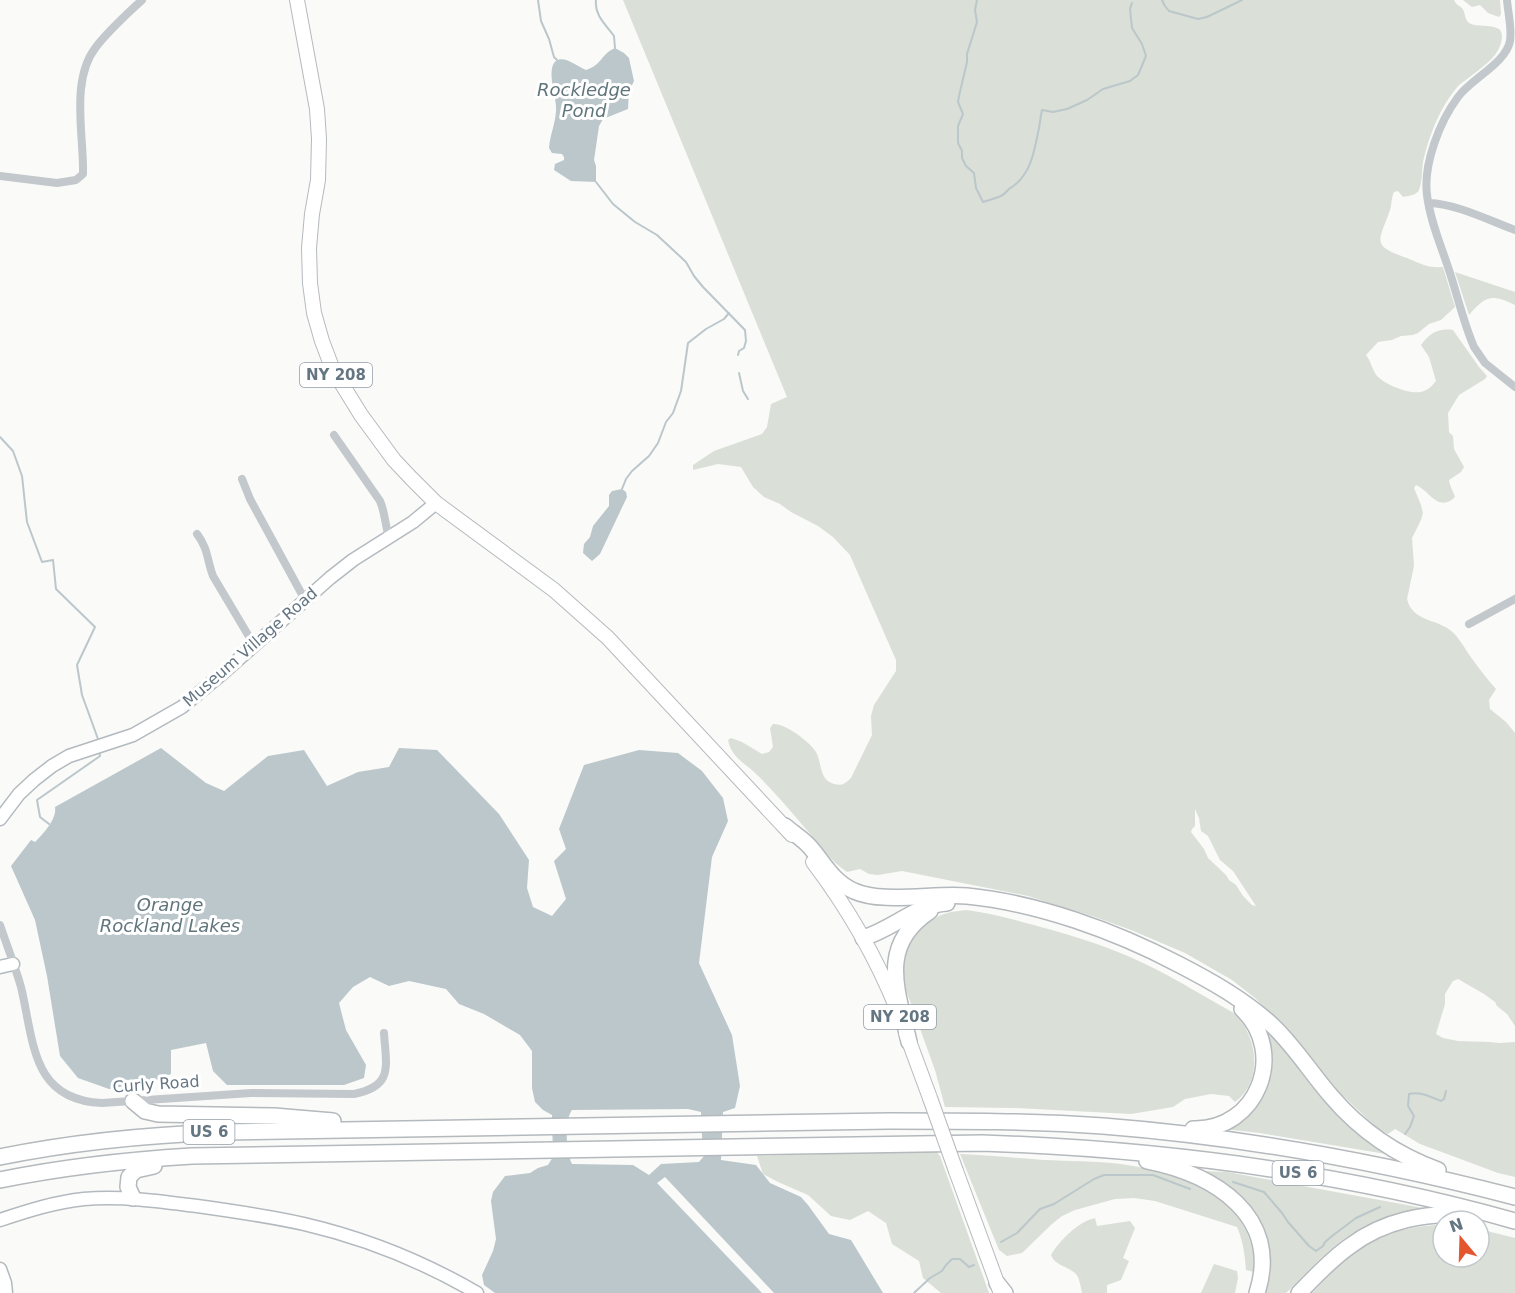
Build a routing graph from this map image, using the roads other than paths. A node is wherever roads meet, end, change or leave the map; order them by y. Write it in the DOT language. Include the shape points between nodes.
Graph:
graph roads {
  1 [pos="141,0"];
  2 [pos="297,0"];
  3 [pos="1507,0"];
  4 [pos="0,176"];
  5 [pos="1429,203"];
  6 [pos="1515,230"];
  7 [pos="1515,387"];
  8 [pos="334,435"];
  9 [pos="242,479"];
  10 [pos="436,503"];
  11 [pos="197,534"];
  12 [pos="389,537"];
  13 [pos="1515,599"];
  14 [pos="305,600"];
  15 [pos="1469,624"];
  16 [pos="254,645"];
  17 [pos="0,819"];
  18 [pos="785,826"];
  19 [pos="947,899"];
  20 [pos="0,925"];
  21 [pos="863,938"];
  22 [pos="13,964"];
  23 [pos="0,967"];
  24 [pos="384,1033"];
  25 [pos="909,1042"];
  26 [pos="133,1101"];
  27 [pos="1103,1126"];
  28 [pos="420,1128"];
  29 [pos="1077,1148"];
  30 [pos="281,1154"];
  31 [pos="0,1157"];
  32 [pos="0,1180"];
  33 [pos="1515,1196"];
  34 [pos="133,1198"];
  35 [pos="0,1220"];
  36 [pos="1515,1221"];
  37 [pos="1515,1227"];
  38 [pos="0,1269"];
  39 [pos="1001,1290"];
  40 [pos="6,1293"];
  41 [pos="477,1293"];
  42 [pos="1257,1293"];
  43 [pos="1299,1293"];
  1 -- 4 [label="street" via="95,48 87,64 81,94 83,174 76,180 57,183"];
  2 -- 10 [label="main road, NY 208" via="319,139 309,248 314,313 333,370 356,406 394,460"];
  3 -- 5 [label="street" via="1508,46 1463,90 1450,109 1431,155 1426,185"];
  5 -- 6 [label="street" via="1453,207"];
  5 -- 7 [label="street" via="1474,347 1485,363"];
  8 -- 12 [label="street" via="380,501"];
  9 -- 14 [label="street"];
  10 -- 12 [label="street, Museum Village Road"];
  10 -- 18 [label="main road, NY 208" via="554,590 608,638"];
  11 -- 16 [label="street" via="209,556 213,576"];
  12 -- 14 [label="street, Museum Village Road" via="353,560"];
  13 -- 15 [label="street"];
  14 -- 16 [label="street, Museum Village Road"];
  16 -- 17 [label="street, Museum Village Road" via="182,707 133,735 69,756 52,766 19,794"];
  18 -- 19 [label="highway" via="809,846 835,879 853,891"];
  18 -- 21 [label="main road, NY 208"];
  19 -- 21 [label="highway"];
  19 -- 25 [label="highway" via="906,934 898,952 895,982"];
  19 -- 27 [label="highway" via="1017,910 1113,940 1210,988 1239,1007 1253,1022 1264,1049 1263,1073 1254,1096 1232,1118 1197,1129"];
  19 -- 33 [label="highway" via="984,898 1053,914 1105,931 1178,964 1228,992 1262,1017 1358,1124 1378,1139 1420,1163"];
  20 -- 22 [label="street, Curly Road"];
  21 -- 25 [label="main road, NY 208"];
  22 -- 23 [label="street"];
  22 -- 26 [label="street, Curly Road" via="32,1043 50,1081 72,1099 102,1103"];
  24 -- 26 [label="street, Curly Road" via="387,1068 383,1079 367,1092 251,1093"];
  25 -- 39 [label="main road, NY 208, bridge"];
  26 -- 28 [label="highway" via="145,1111 158,1114 287,1117"];
  27 -- 28 [label="highway, US 6" via="988,1121"];
  27 -- 33 [label="highway, US 6" via="1298,1150"];
  28 -- 31 [label="highway, US 6" via="177,1134 90,1142"];
  29 -- 30 [label="highway, US 6" via="955,1143"];
  29 -- 36 [label="highway, US 6" via="1192,1157 1298,1173"];
  29 -- 42 [label="highway" via="1173,1167 1225,1193 1244,1211 1258,1236 1262,1265"];
  30 -- 32 [label="highway, US 6" via="140,1160"];
  30 -- 34 [label="highway" via="140,1169 128,1180"];
  34 -- 35 [label="street" via="72,1201"];
  34 -- 41 [label="street" via="321,1228 404,1257"];
  37 -- 43 [label="highway" via="1449,1215 1420,1216 1393,1224 1348,1247"];
  38 -- 40 [label="street"];
}
